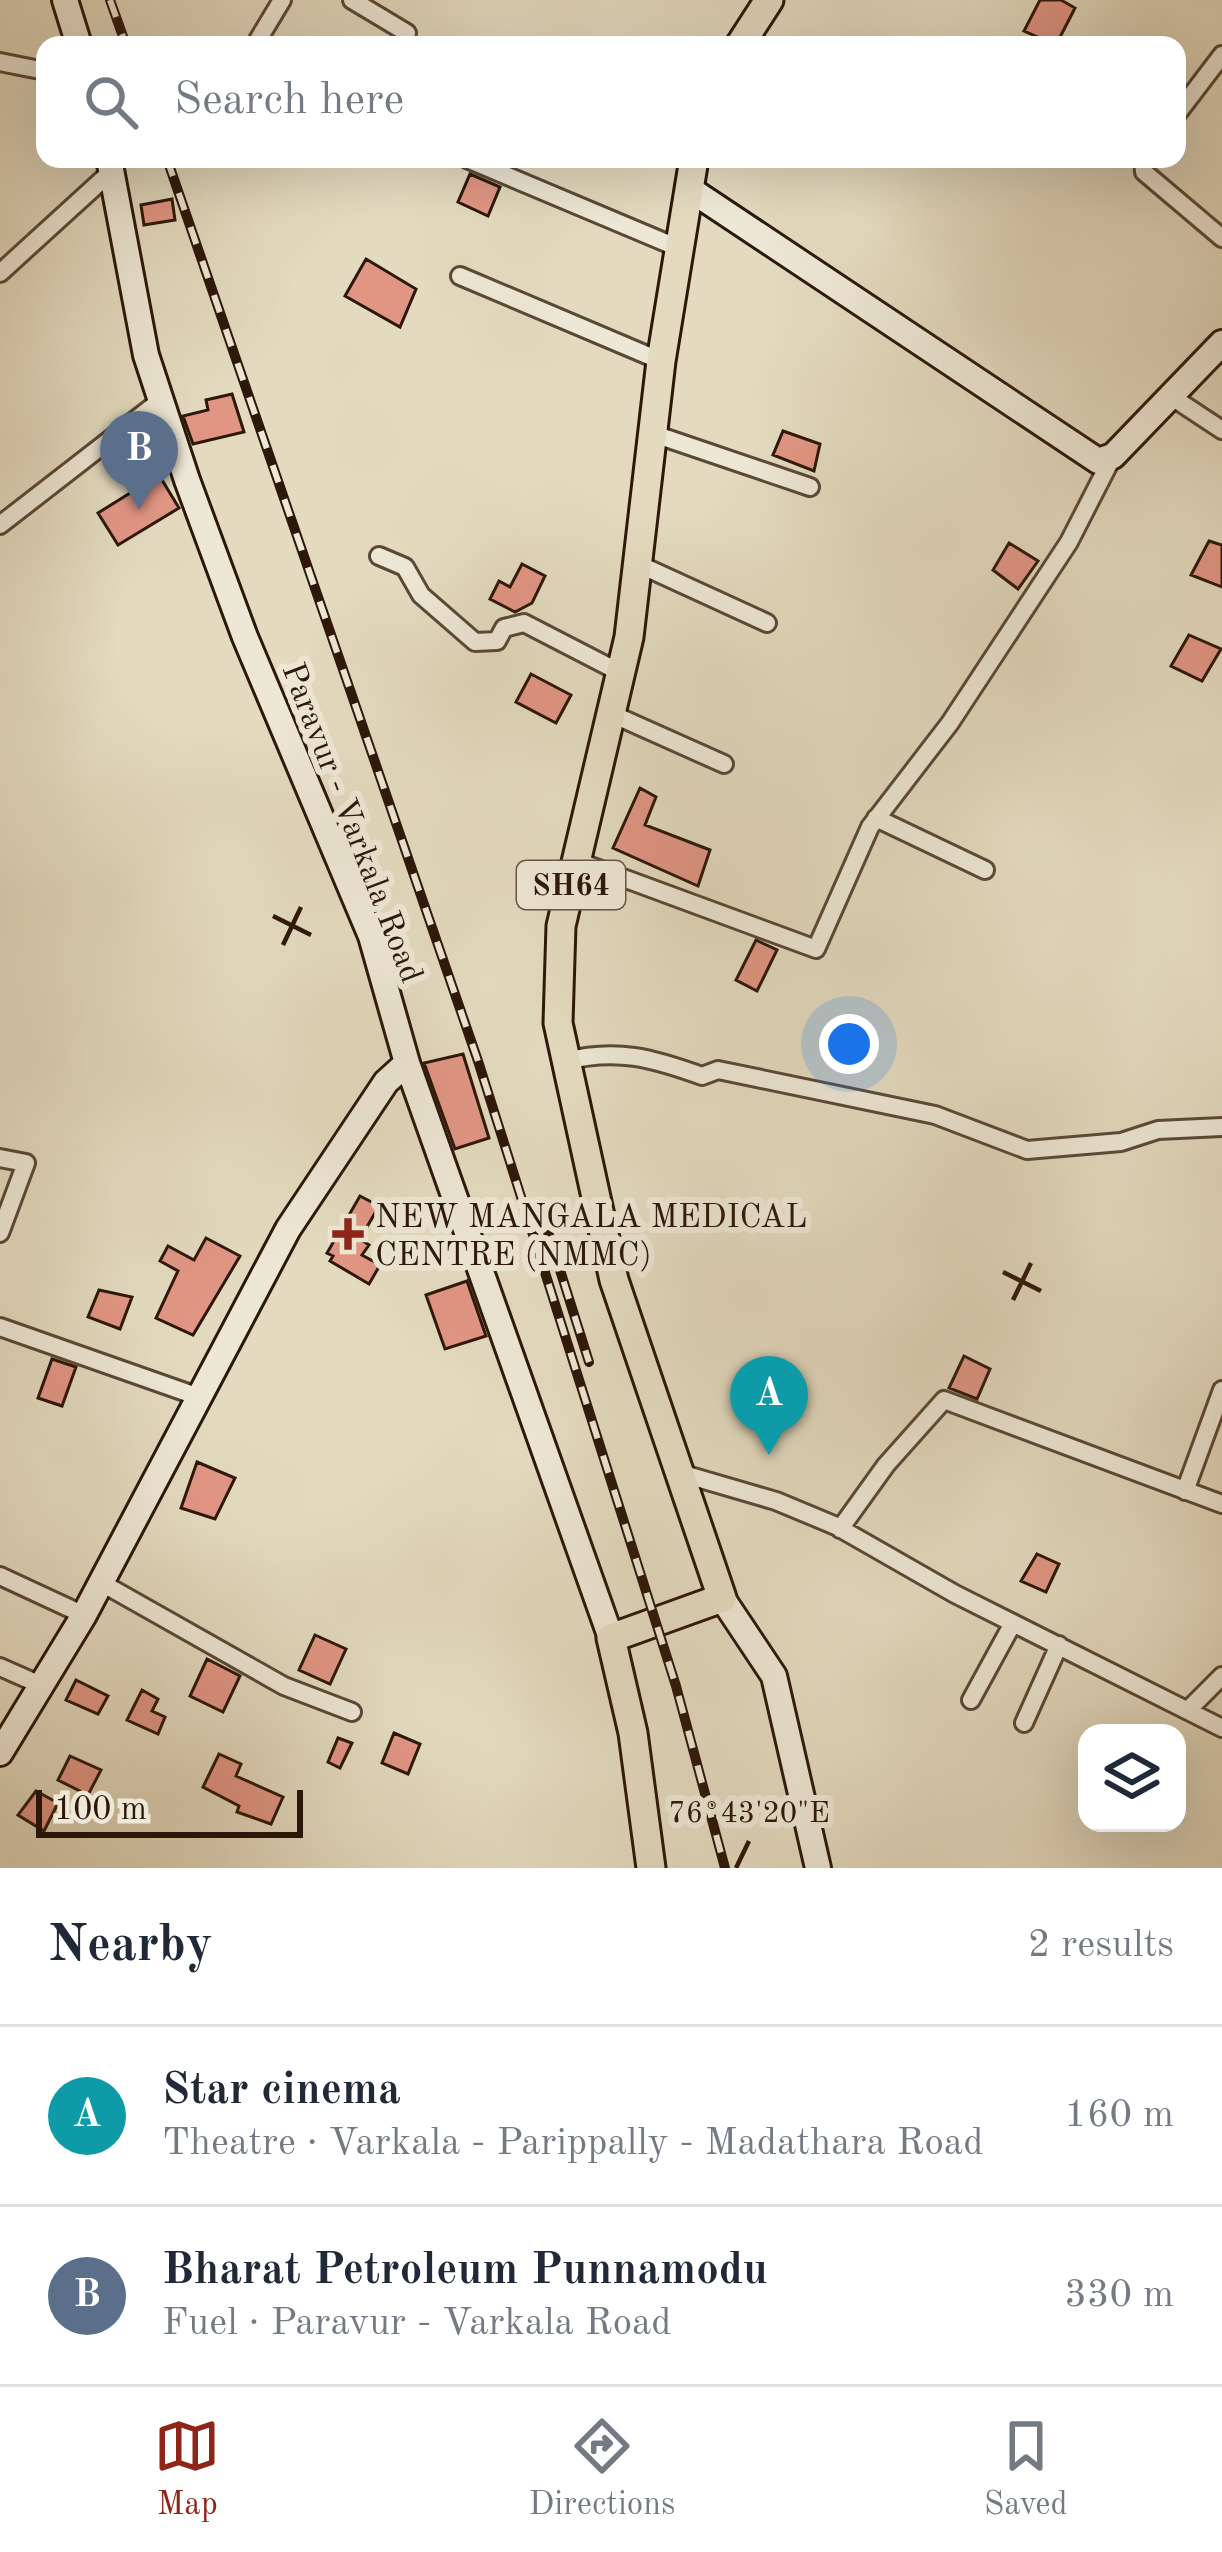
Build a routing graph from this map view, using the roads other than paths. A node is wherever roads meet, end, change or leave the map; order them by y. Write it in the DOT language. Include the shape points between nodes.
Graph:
graph roads {
  1 [pos="65,0"];
  2 [pos="282,0"];
  3 [pos="352,0"];
  4 [pos="769,0"];
  5 [pos="77,36"];
  6 [pos="260,36"];
  7 [pos="406,36"];
  8 [pos="746,36"];
  9 [pos="1222,55"];
  10 [pos="0,62"];
  11 [pos="36,69"];
  12 [pos="1186,102"];
  13 [pos="108,168"];
  14 [pos="112,168"];
  15 [pos="488,168"];
  16 [pos="692,168"];
  17 [pos="1144,168"];
  18 [pos="688,188"];
  19 [pos="1222,238"];
  20 [pos="681,249"];
  21 [pos="0,273"];
  22 [pos="460,276"];
  23 [pos="1222,343"];
  24 [pos="661,361"];
  25 [pos="1172,397"];
  26 [pos="161,400"];
  27 [pos="1222,430"];
  28 [pos="654,434"];
  29 [pos="1113,456"];
  30 [pos="810,488"];
  31 [pos="0,525"];
  32 [pos="380,556"];
  33 [pos="636,562"];
  34 [pos="767,623"];
  35 [pos="621,673"];
  36 [pos="612,714"];
  37 [pos="724,764"];
  38 [pos="876,818"];
  39 [pos="577,861"];
  40 [pos="985,870"];
  41 [pos="565,1061"];
  42 [pos="407,1063"];
  43 [pos="1222,1127"];
  44 [pos="0,1158"];
  45 [pos="0,1233"];
  46 [pos="0,1327"];
  47 [pos="1222,1390"];
  48 [pos="202,1398"];
  49 [pos="680,1473"];
  50 [pos="1185,1491"];
  51 [pos="1222,1504"];
  52 [pos="840,1529"];
  53 [pos="0,1576"];
  54 [pos="100,1582"];
  55 [pos="722,1598"];
  56 [pos="84,1615"];
  57 [pos="1013,1622"];
  58 [pos="610,1638"];
  59 [pos="1059,1645"];
  60 [pos="0,1667"];
  61 [pos="1222,1676"];
  62 [pos="44,1685"];
  63 [pos="971,1700"];
  64 [pos="1189,1709"];
  65 [pos="352,1712"];
  66 [pos="1024,1723"];
  67 [pos="1222,1728"];
  68 [pos="0,1753"];
  69 [pos="651,1868"];
  70 [pos="818,1868"];
  1 -- 5 [label="main road"];
  2 -- 6 [label="street"];
  3 -- 7 [label="street"];
  4 -- 8 [label="main road"];
  9 -- 12 [label="street"];
  10 -- 11 [label="street"];
  13 -- 21 [label="street"];
  14 -- 26 [label="main road, Paravur - Varkala Road"];
  15 -- 20 [label="street"];
  16 -- 18 [label="main road, SH64"];
  17 -- 19 [label="street"];
  18 -- 20 [label="main road, SH64"];
  18 -- 29 [label="main road" via="1098,461"];
  20 -- 24 [label="main road, SH64"];
  22 -- 24 [label="street"];
  23 -- 25 [label="main road"];
  24 -- 28 [label="main road, SH64"];
  25 -- 27 [label="street"];
  25 -- 29 [label="main road"];
  26 -- 31 [label="street"];
  26 -- 42 [label="main road, Paravur - Varkala Road" via="245,637 371,936"];
  28 -- 30 [label="street"];
  28 -- 33 [label="main road, SH64"];
  29 -- 38 [label="street" via="1069,542 950,723"];
  32 -- 35 [label="street" via="405,567 421,596 475,642 497,641 505,628 524,623"];
  33 -- 34 [label="street"];
  33 -- 35 [label="main road, SH64"];
  35 -- 36 [label="main road, SH64"];
  36 -- 37 [label="street"];
  36 -- 39 [label="main road, SH64"];
  38 -- 39 [label="street" via="816,949"];
  38 -- 40 [label="street"];
  39 -- 41 [label="main road, SH64" via="561,926"];
  41 -- 43 [label="street" via="640,1054 702,1076 718,1070 935,1115 1027,1150"];
  41 -- 49 [label="main road, SH64" via="614,1280"];
  42 -- 48 [label="main road" via="288,1229"];
  42 -- 58 [label="main road, Paravur - Varkala Road"];
  44 -- 45 [label="street" via="26,1162"];
  46 -- 48 [label="street"];
  47 -- 50 [label="street"];
  48 -- 54 [label="main road"];
  49 -- 52 [label="street"];
  49 -- 55 [label="main road, SH64"];
  50 -- 51 [label="street"];
  50 -- 52 [label="street" via="944,1400"];
  52 -- 57 [label="street"];
  53 -- 56 [label="street"];
  54 -- 56 [label="main road"];
  54 -- 65 [label="street" via="284,1686"];
  55 -- 58 [label="main road"];
  55 -- 70 [label="main road" via="774,1676"];
  56 -- 62 [label="main road"];
  57 -- 59 [label="street"];
  57 -- 63 [label="street"];
  58 -- 69 [label="main road"];
  59 -- 64 [label="street"];
  59 -- 66 [label="street"];
  60 -- 62 [label="street"];
  61 -- 64 [label="street"];
  62 -- 68 [label="main road"];
  64 -- 67 [label="street"];
}
